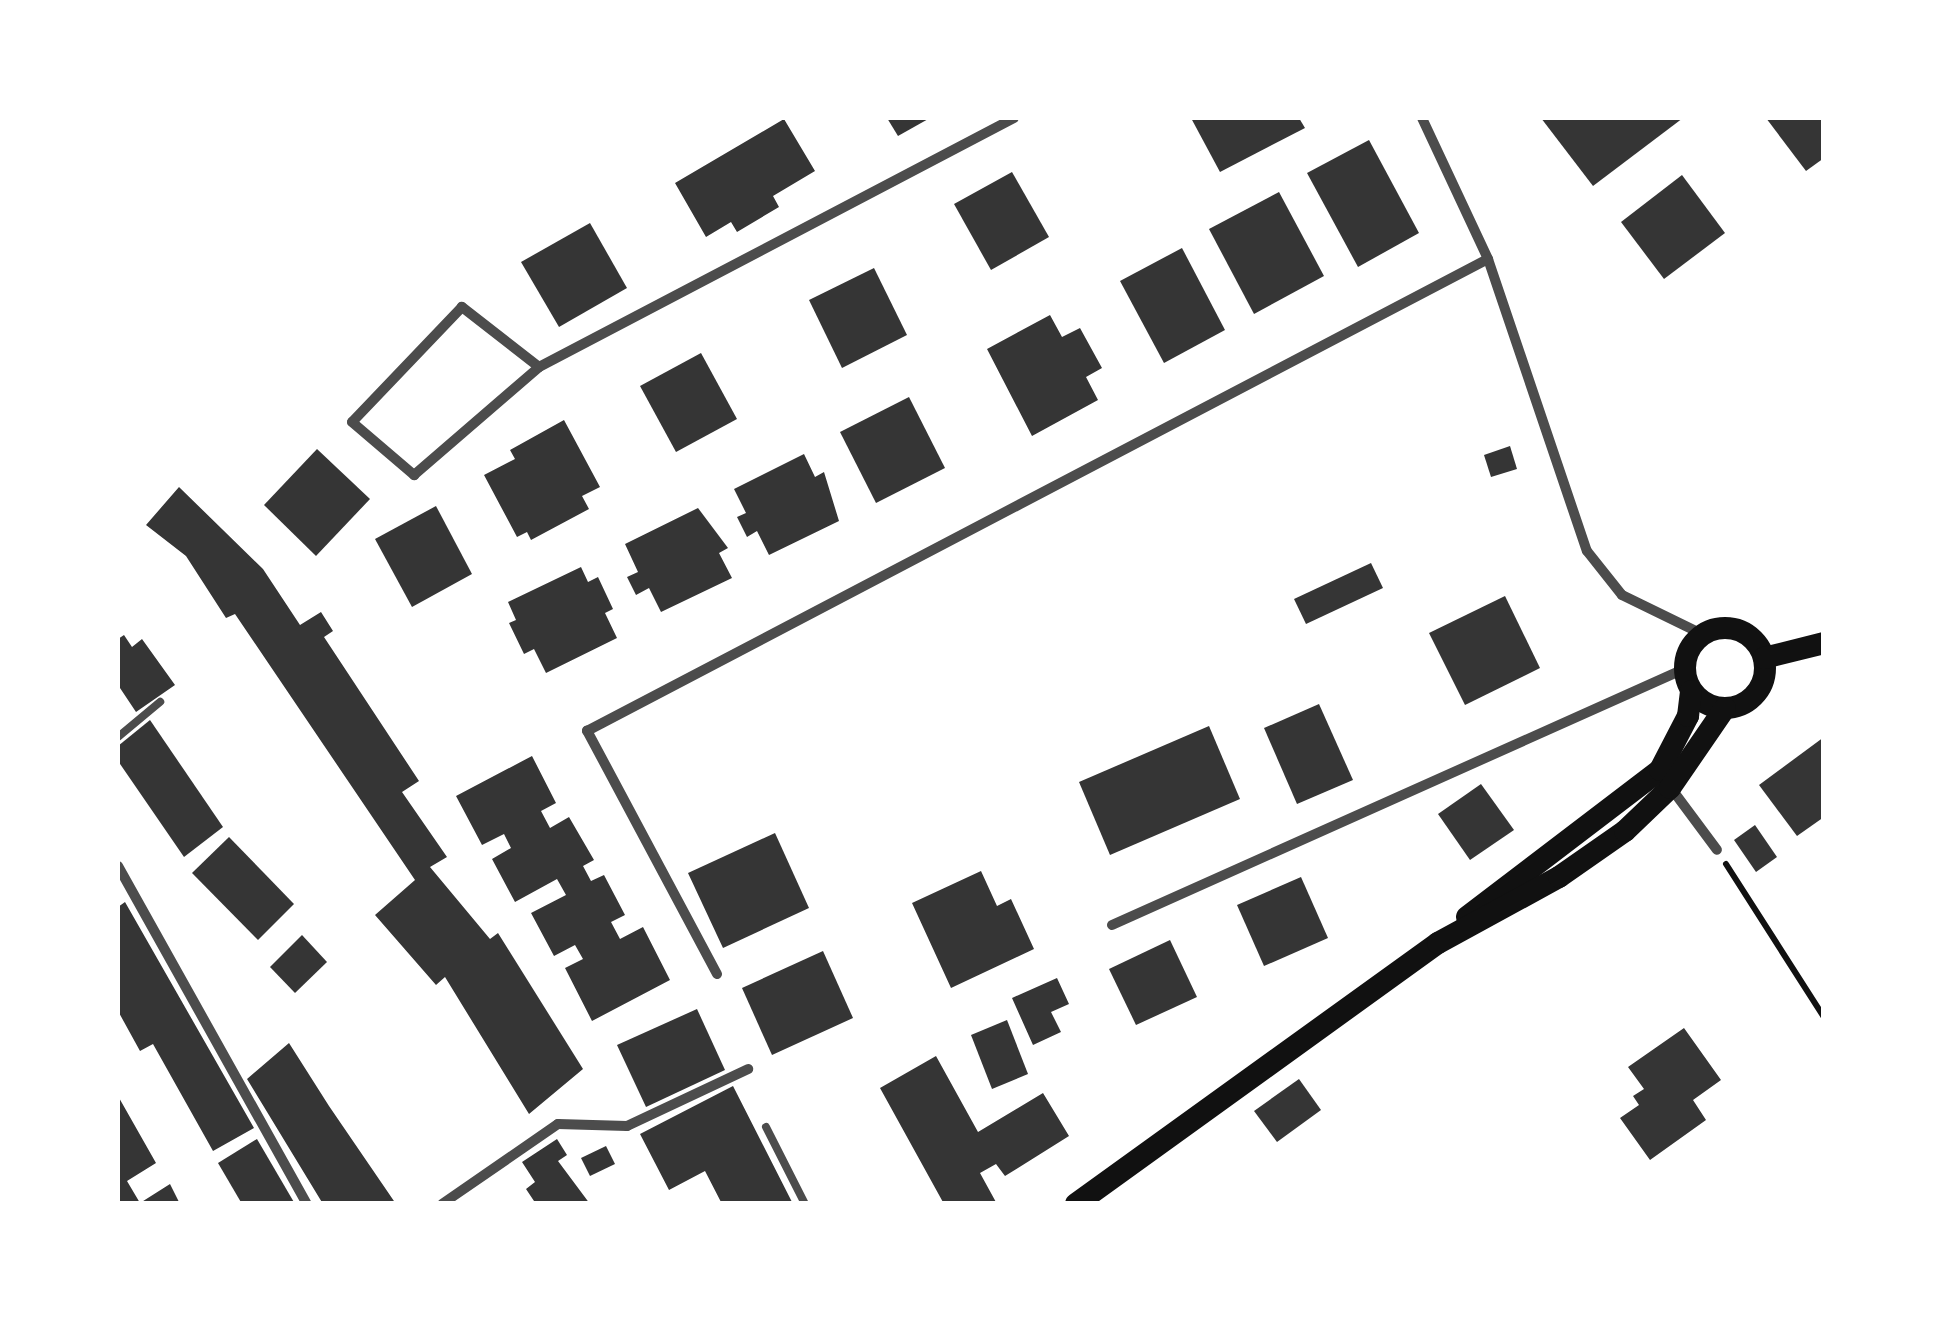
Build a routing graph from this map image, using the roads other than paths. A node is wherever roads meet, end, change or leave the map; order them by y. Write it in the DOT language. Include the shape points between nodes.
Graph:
graph roads {
  1 [pos="1014,118"];
  2 [pos="1422,118"];
  3 [pos="1488,259"];
  4 [pos="539,367"];
  5 [pos="1702,634"];
  6 [pos="1824,643"];
  7 [pos="1764,658"];
  8 [pos="1687,680"];
  9 [pos="160,702"];
  10 [pos="1725,708"];
  11 [pos="118,737"];
  12 [pos="1664,780"];
  13 [pos="1717,850"];
  14 [pos="118,866"];
  15 [pos="1112,925"];
  16 [pos="717,974"];
  17 [pos="748,1069"];
  18 [pos="766,1127"];
  19 [pos="307,1204"];
  20 [pos="442,1204"];
  21 [pos="806,1204"];
  22 [pos="1076,1204"];
  1 -- 4 [label="street"];
  2 -- 3 [label="street"];
  3 -- 5 [label="street" via="1601,576 1622,596"];
  3 -- 16 [label="street" via="588,732"];
  4 -- 4 [label="street" via="462,306 352,422 414,475"];
  5 -- 7 [label="main road" via="1740,630"];
  5 -- 8 [label="main road"];
  6 -- 7 [label="main road"];
  7 -- 10 [label="main road" via="1755,696"];
  8 -- 10 [label="main road" via="1702,702"];
  8 -- 12 [label="main road"];
  8 -- 15 [label="street"];
  9 -- 11 [label="lane"];
  10 -- 12 [label="main road"];
  12 -- 13 [label="street"];
  12 -- 22 [label="main road" via="1592,856 1438,943"];
  14 -- 19 [label="street"];
  17 -- 20 [label="street" via="626,1126 558,1124"];
  18 -- 21 [label="lane"];
}
